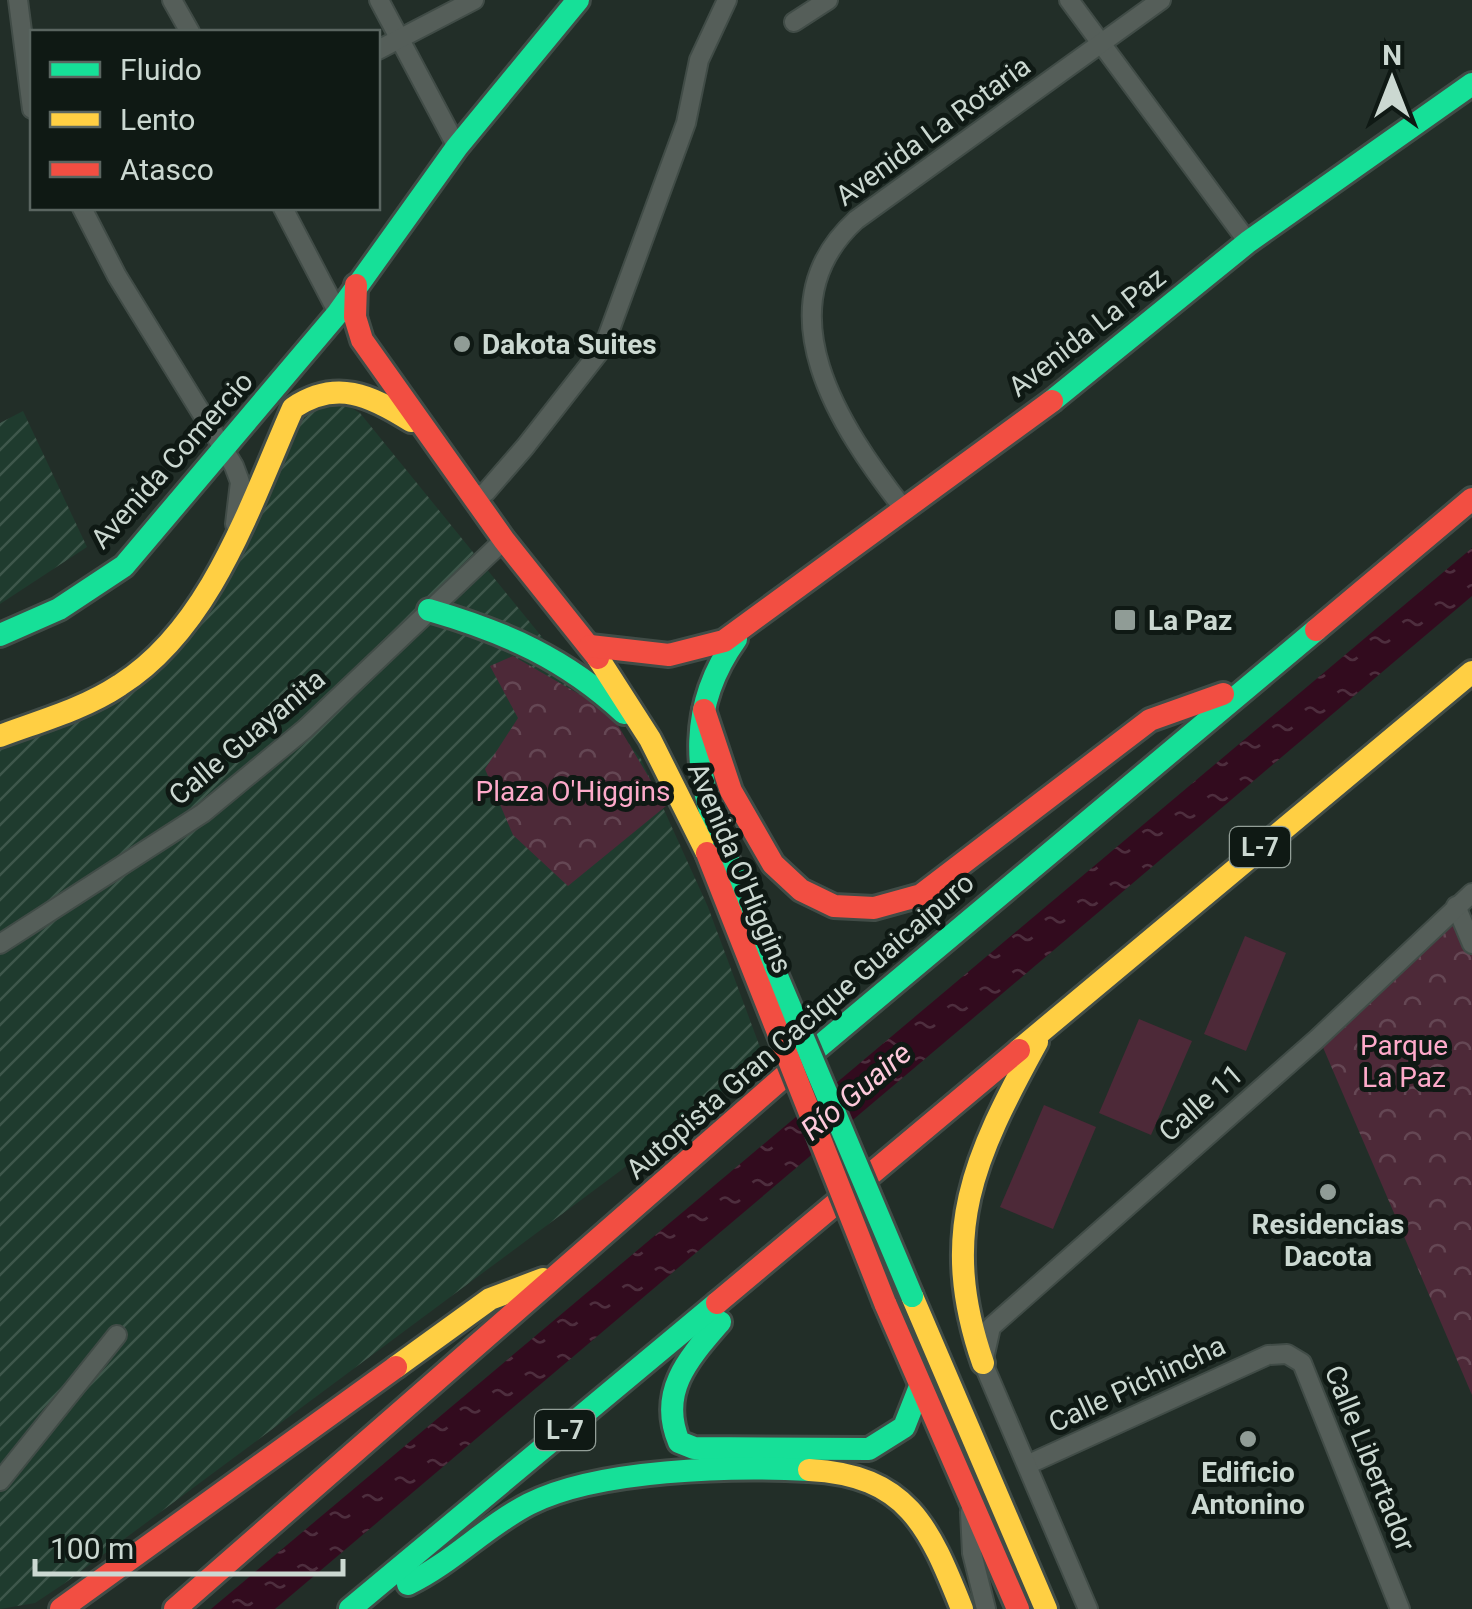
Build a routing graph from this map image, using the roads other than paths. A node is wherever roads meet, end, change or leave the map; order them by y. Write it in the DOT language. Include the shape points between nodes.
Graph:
graph roads {
  1 [pos="18,0"];
  2 [pos="172,0"];
  3 [pos="379,0"];
  4 [pos="474,0"];
  5 [pos="578,0"];
  6 [pos="727,0"];
  7 [pos="828,0"];
  8 [pos="1070,0"];
  9 [pos="1160,0"];
  10 [pos="794,22"];
  11 [pos="189,30"];
  12 [pos="399,39"];
  13 [pos="1102,43"];
  14 [pos="380,49"];
  15 [pos="1472,84"];
  16 [pos="30,93"];
  17 [pos="457,147"];
  18 [pos="83,210"];
  19 [pos="284,210"];
  20 [pos="1248,242"];
  21 [pos="356,286"];
  22 [pos="338,314"];
  23 [pos="422,428"];
  24 [pos="224,452"];
  25 [pos="473,498"];
  26 [pos="1472,499"];
  27 [pos="903,508"];
  28 [pos="504,540"];
  29 [pos="232,541"];
  30 [pos="429,610"];
  31 [pos="743,631"];
  32 [pos="0,635"];
  33 [pos="590,646"];
  34 [pos="1472,672"];
  35 [pos="1246,686"];
  36 [pos="704,710"];
  37 [pos="0,736"];
  38 [pos="650,739"];
  39 [pos="715,850"];
  40 [pos="1472,894"];
  41 [pos="1456,906"];
  42 [pos="0,944"];
  43 [pos="1472,944"];
  44 [pos="1049,1022"];
  45 [pos="774,1256"];
  46 [pos="561,1272"];
  47 [pos="117,1335"];
  48 [pos="1268,1355"];
  49 [pos="983,1363"];
  50 [pos="919,1389"];
  51 [pos="1030,1464"];
  52 [pos="0,1480"];
  53 [pos="968,1487"];
  54 [pos="353,1606"];
  55 [pos="61,1609"];
  56 [pos="175,1609"];
  57 [pos="962,1609"];
  58 [pos="986,1609"];
  59 [pos="1018,1609"];
  60 [pos="1046,1609"];
  61 [pos="1088,1609"];
  62 [pos="1400,1609"];
  1 -- 16 [label="street"];
  2 -- 11 [label="street"];
  3 -- 12 [label="street"];
  4 -- 12 [label="street"];
  5 -- 17 [label="main road, Avenida Comercio"];
  6 -- 25 [label="street" via="699,60 686,123 604,346 525,447"];
  7 -- 10 [label="street"];
  8 -- 13 [label="street"];
  9 -- 13 [label="street, Avenida La Rotaria"];
  12 -- 14 [label="street"];
  12 -- 17 [label="street"];
  13 -- 20 [label="street"];
  13 -- 27 [label="street, Avenida La Rotaria" via="856,220 826,253 812,313 824,384 846,428"];
  15 -- 20 [label="main road, Avenida La Paz"];
  17 -- 21 [label="main road, Avenida Comercio"];
  18 -- 24 [label="street"];
  19 -- 22 [label="street"];
  20 -- 27 [label="main road, Avenida La Paz" via="1065,390"];
  21 -- 22 [label="main road, Avenida Comercio"];
  21 -- 23 [label="main road, Avenida O'Higgins" via="356,329"];
  22 -- 24 [label="main road, Avenida Comercio"];
  23 -- 25 [label="main road, Avenida O'Higgins"];
  23 -- 29 [label="main road, Avenida O'Higgins" via="352,388 308,395 293,408"];
  24 -- 29 [label="street" via="240,482"];
  24 -- 32 [label="main road, Avenida Comercio" via="124,566 59,609"];
  25 -- 28 [label="main road, Avenida O'Higgins"];
  26 -- 35 [label="main road, Autopista Gran Cacique Guaicaipuro"];
  27 -- 31 [label="main road, Avenida La Paz"];
  28 -- 30 [label="street, Calle Guayanita"];
  28 -- 33 [label="main road, Avenida O'Higgins"];
  29 -- 37 [label="main road" via="172,637 136,676"];
  30 -- 38 [label="main road" via="542,647"];
  30 -- 42 [label="street, Calle Guayanita" via="305,729 203,813"];
  31 -- 33 [label="main road, Avenida La Paz" via="713,650 682,657"];
  31 -- 36 [label="main road, Avenida La Paz" via="723,654"];
  33 -- 38 [label="main road, Avenida O'Higgins"];
  34 -- 44 [label="main road, L-7"];
  35 -- 36 [label="main road" via="1150,720 921,894 896,906 862,910 815,903 776,864 732,797"];
  35 -- 46 [label="main road, Autopista Gran Cacique Guaicaipuro"];
  36 -- 39 [label="main road, Avenida La Paz" via="697,774"];
  38 -- 39 [label="main road, Avenida O'Higgins"];
  39 -- 50 [label="main road, Avenida O'Higgins, bridge"];
  39 -- 60 [label="main road, Avenida O'Higgins, bridge"];
  40 -- 41 [label="street, Calle 11"];
  41 -- 43 [label="street"];
  41 -- 49 [label="street, Calle 11" via="1317,1038 1000,1316 990,1327"];
  44 -- 45 [label="main road, L-7"];
  44 -- 49 [label="main road" via="992,1123 969,1191 963,1308"];
  45 -- 50 [label="main road" via="677,1374 668,1406 679,1442 694,1448 870,1449 908,1426"];
  45 -- 54 [label="main road, L-7"];
  46 -- 55 [label="main road" via="490,1298"];
  46 -- 56 [label="main road, Autopista Gran Cacique Guaicaipuro"];
  47 -- 52 [label="street"];
  48 -- 51 [label="street, Calle Pichincha"];
  48 -- 62 [label="street, Calle Libertador" via="1288,1354 1302,1363"];
  49 -- 51 [label="street"];
  50 -- 53 [label="main road, Avenida O'Higgins"];
  51 -- 61 [label="street"];
  53 -- 58 [label="street, Avenida O'Higgins" via="972,1553"];
  53 -- 59 [label="main road, Avenida O'Higgins"];
  54 -- 57 [label="main road" via="416,1581 532,1502 575,1485 694,1472 823,1471 865,1475 893,1491 928,1534"];
}
